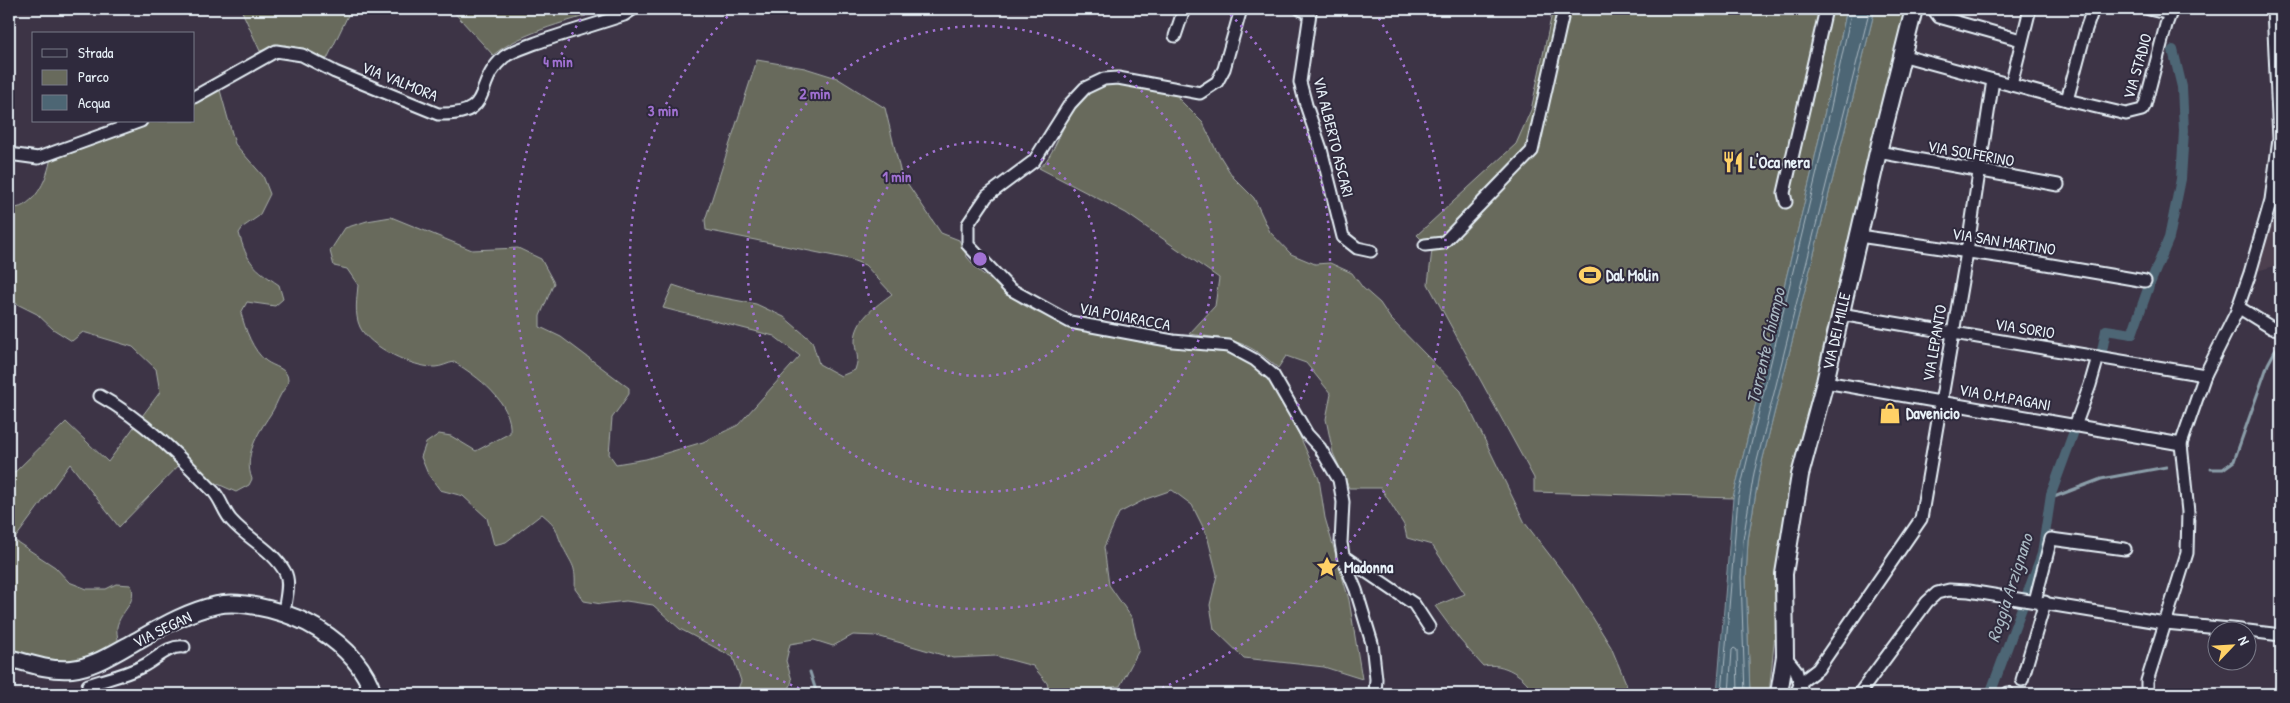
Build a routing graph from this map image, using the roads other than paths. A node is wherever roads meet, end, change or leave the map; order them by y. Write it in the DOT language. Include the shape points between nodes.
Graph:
graph roads {
  1 [pos="633,9"];
  2 [pos="1184,9"];
  3 [pos="1241,9"];
  4 [pos="1564,9"];
  5 [pos="1826,9"];
  6 [pos="1914,9"];
  7 [pos="1933,9"];
  8 [pos="2030,9"];
  9 [pos="2093,9"];
  10 [pos="2148,9"];
  11 [pos="2273,9"];
  12 [pos="1307,10"];
  13 [pos="2171,12"];
  14 [pos="1176,36"];
  15 [pos="2021,40"];
  16 [pos="1901,55"];
  17 [pos="1993,80"];
  18 [pos="2012,85"];
  19 [pos="195,96"];
  20 [pos="2067,100"];
  21 [pos="138,122"];
  22 [pos="1878,152"];
  23 [pos="9,154"];
  24 [pos="1980,171"];
  25 [pos="2058,185"];
  26 [pos="1786,202"];
  27 [pos="1859,236"];
  28 [pos="1425,245"];
  29 [pos="1371,251"];
  30 [pos="1967,252"];
  31 [pos="2145,281"];
  32 [pos="2238,306"];
  33 [pos="1840,314"];
  34 [pos="2281,330"];
  35 [pos="1952,333"];
  36 [pos="2098,357"];
  37 [pos="2205,375"];
  38 [pos="1825,382"];
  39 [pos="100,396"];
  40 [pos="1940,402"];
  41 [pos="2075,426"];
  42 [pos="2181,444"];
  43 [pos="2125,549"];
  44 [pos="1343,556"];
  45 [pos="2040,601"];
  46 [pos="284,613"];
  47 [pos="2165,623"];
  48 [pos="1429,627"];
  49 [pos="2208,627"];
  50 [pos="2258,632"];
  51 [pos="2281,635"];
  52 [pos="184,647"];
  53 [pos="1785,656"];
  54 [pos="9,658"];
  55 [pos="85,666"];
  56 [pos="1796,670"];
  57 [pos="1816,671"];
  58 [pos="2022,680"];
  59 [pos="86,690"];
  60 [pos="1800,690"];
  61 [pos="373,694"];
  62 [pos="1375,694"];
  63 [pos="1779,694"];
  64 [pos="1859,694"];
  65 [pos="2146,694"];
  1 -- 19 [label="street, VIA VALMORA" via="504,57 492,71 476,104 469,111 454,115 438,114 302,55 276,51"];
  2 -- 14 [label="street"];
  3 -- 44 [label="street, VIA POIARACCA" via="1224,69 1217,82 1200,93 1118,78 1104,79 1085,88 1070,104 1034,161 987,196 968,224 968,245 1010,289 1070,322 1173,341 1229,346 1255,360 1273,375 1307,434 1320,448 1339,480 1343,502"];
  4 -- 28 [label="street" via="1532,151 1443,243"];
  5 -- 26 [label="street" via="1784,192"];
  6 -- 16 [label="main road, VIA DEI MILLE"];
  7 -- 15 [label="street" via="1939,18"];
  8 -- 15 [label="street"];
  9 -- 20 [label="street"];
  10 -- 13 [label="street, VIA STADIO"];
  11 -- 32 [label="street" via="2279,139 2271,200"];
  12 -- 29 [label="street, VIA ALBERTO ASCARI" via="1300,82 1306,105 1321,149 1343,237 1357,248"];
  13 -- 20 [label="street, VIA STADIO" via="2142,110 2126,114"];
  15 -- 18 [label="street"];
  16 -- 17 [label="street, VIA STADIO"];
  16 -- 22 [label="main road, VIA DEI MILLE"];
  17 -- 18 [label="street, VIA STADIO"];
  17 -- 24 [label="street, VIA LEPANTO"];
  18 -- 20 [label="street, VIA STADIO"];
  21 -- 23 [label="street" via="38,158"];
  22 -- 24 [label="street, VIA SOLFERINO"];
  22 -- 27 [label="main road, VIA DEI MILLE"];
  24 -- 25 [label="street, VIA SOLFERINO"];
  24 -- 30 [label="street, VIA LEPANTO"];
  27 -- 30 [label="street, VIA SAN MARTINO"];
  27 -- 33 [label="main road, VIA DEI MILLE"];
  30 -- 31 [label="street, VIA SAN MARTINO"];
  30 -- 35 [label="street, VIA LEPANTO"];
  32 -- 34 [label="street" via="2272,328"];
  32 -- 37 [label="street"];
  33 -- 35 [label="street, VIA SORIO"];
  33 -- 38 [label="main road, VIA DEI MILLE"];
  35 -- 36 [label="street, VIA SORIO"];
  35 -- 40 [label="street, VIA LEPANTO"];
  36 -- 37 [label="street, VIA SORIO"];
  36 -- 41 [label="street"];
  37 -- 42 [label="street"];
  38 -- 40 [label="street, VIA O.M.PAGANI"];
  38 -- 53 [label="main road, VIA DEI MILLE" via="1800,475 1784,574"];
  39 -- 46 [label="street" via="136,420 182,460 215,494 233,522 275,558 286,573"];
  40 -- 41 [label="street, VIA O.M.PAGANI"];
  40 -- 57 [label="street, VIA LEPANTO" via="1920,520"];
  41 -- 42 [label="street, VIA O.M.PAGANI"];
  42 -- 47 [label="street" via="2188,512 2187,553"];
  43 -- 45 [label="street" via="2051,539"];
  44 -- 48 [label="street" via="1414,604"];
  44 -- 62 [label="street, VIA POIARACCA" via="1372,643"];
  45 -- 47 [label="street"];
  45 -- 58 [label="street"];
  45 -- 64 [label="street" via="1970,591 1937,593"];
  46 -- 55 [label="main road, VIA SEGAN" via="252,606 218,605 178,618"];
  46 -- 61 [label="main road, VIA SEGAN" via="328,635 352,656 369,680"];
  47 -- 49 [label="street"];
  47 -- 65 [label="street"];
  50 -- 51 [label="street"];
  52 -- 59 [label="street" via="178,646 143,666"];
  53 -- 56 [label="street, VIA LEPANTO"];
  53 -- 63 [label="main road, VIA DEI MILLE"];
  54 -- 55 [label="main road, VIA SEGAN" via="44,668"];
  55 -- 59 [label="street"];
  56 -- 57 [label="street"];
  56 -- 60 [label="street, VIA LEPANTO"];
  57 -- 60 [label="street, VIA LEPANTO"];
}
